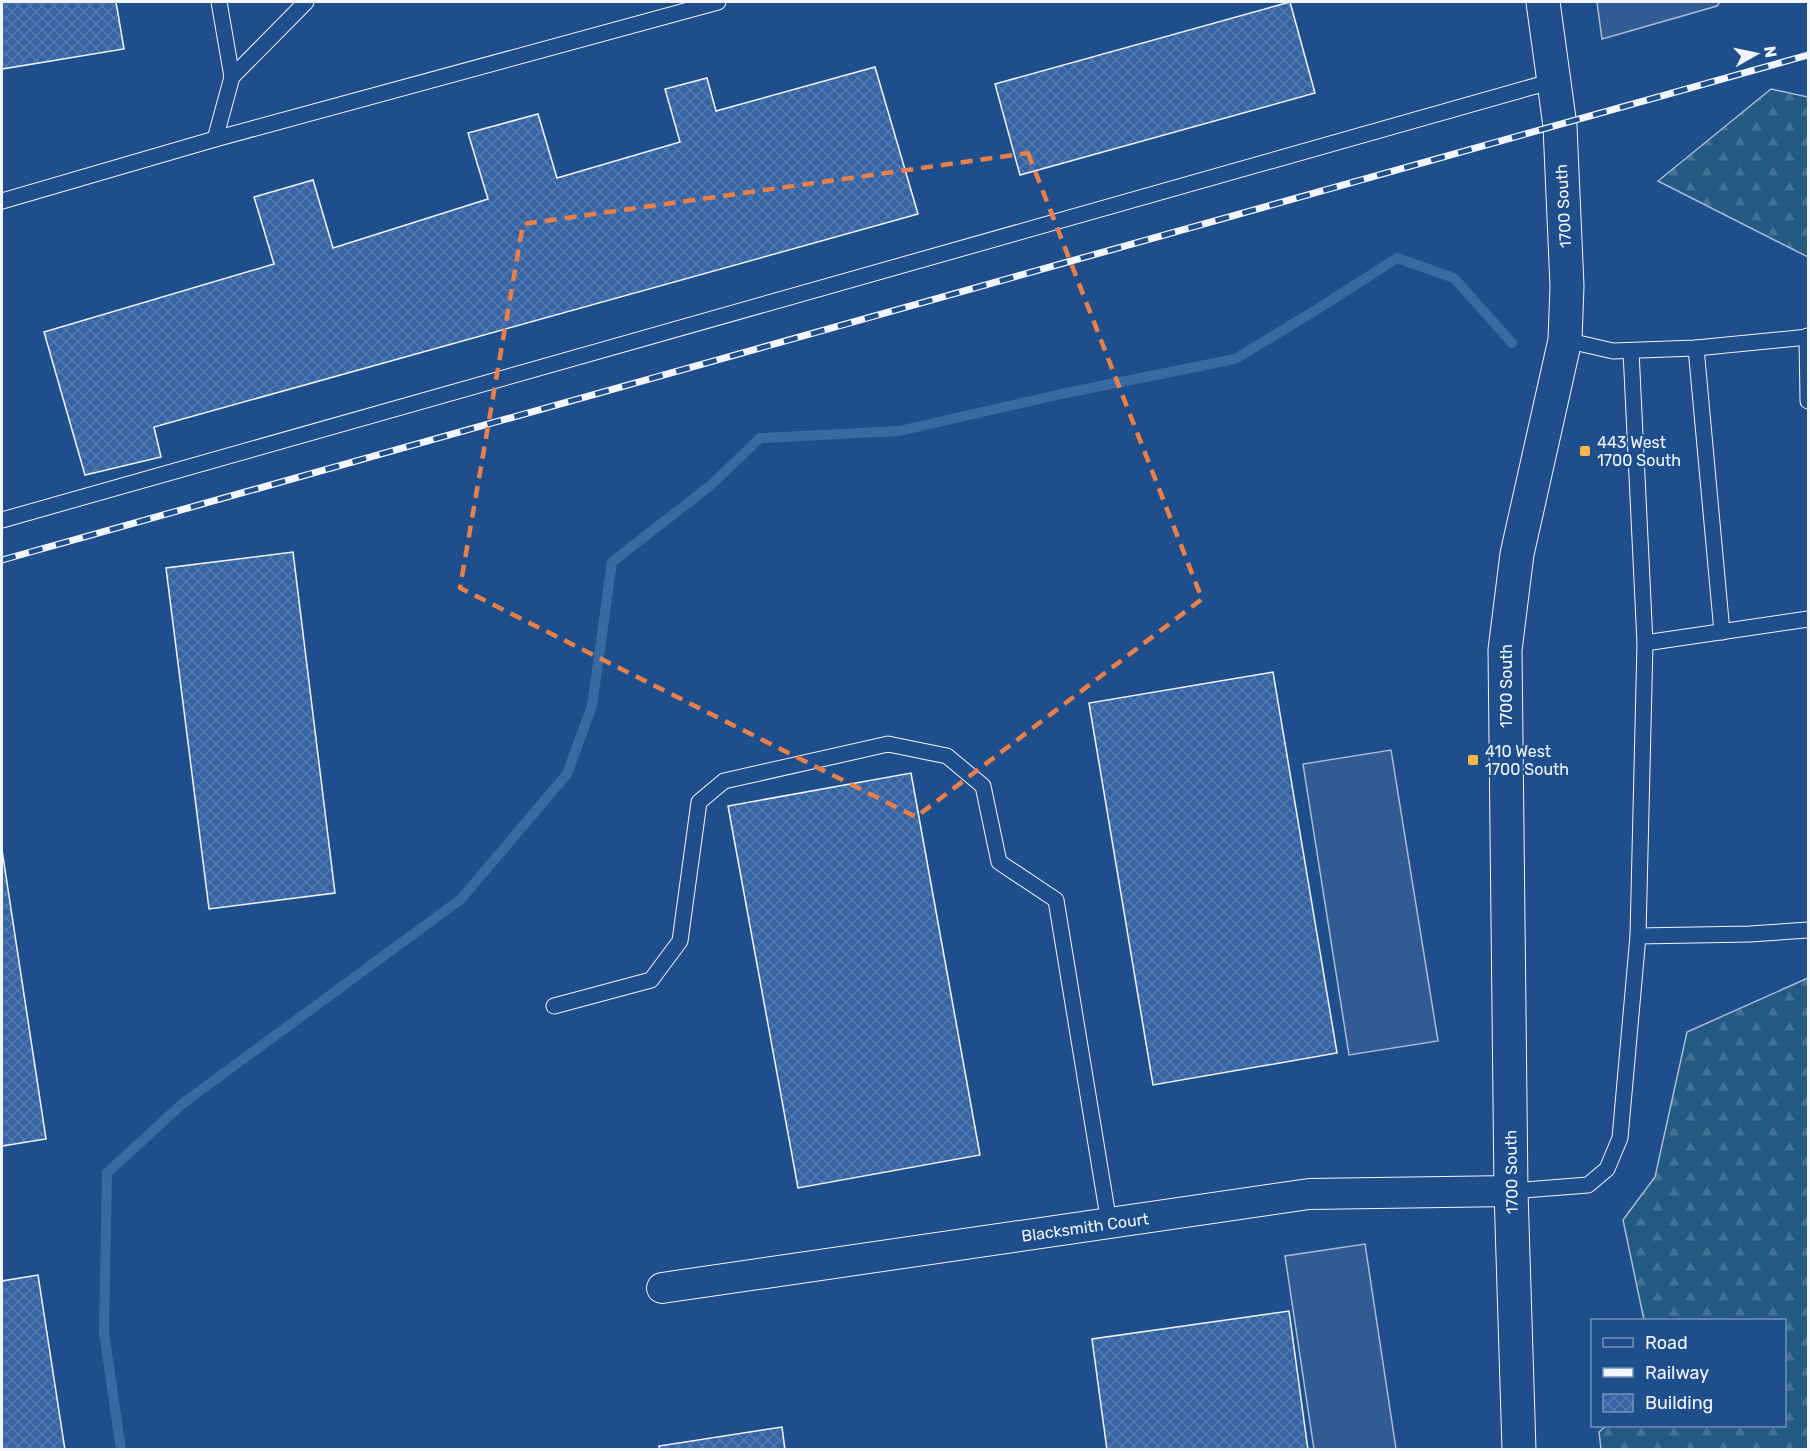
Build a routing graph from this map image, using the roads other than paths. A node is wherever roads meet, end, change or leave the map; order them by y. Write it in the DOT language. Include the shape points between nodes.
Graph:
graph roads {
  1 [pos="219,2"];
  2 [pos="306,2"];
  3 [pos="718,2"];
  4 [pos="1543,2"];
  5 [pos="232,77"];
  6 [pos="1553,81"];
  7 [pos="215,139"];
  8 [pos="2,201"];
  9 [pos="1808,337"];
  10 [pos="1565,340"];
  11 [pos="1696,348"];
  12 [pos="1631,351"];
  13 [pos="1809,401"];
  14 [pos="2,520"];
  15 [pos="1809,620"];
  16 [pos="1722,632"];
  17 [pos="1645,643"];
  18 [pos="1809,930"];
  19 [pos="1638,936"];
  20 [pos="554,1006"];
  21 [pos="1511,1191"];
  22 [pos="1109,1223"];
  23 [pos="662,1288"];
  24 [pos="1519,1449"];
  1 -- 5 [label="lane"];
  2 -- 5 [label="lane"];
  3 -- 7 [label="lane"];
  4 -- 6 [label="street, 1700 South"];
  5 -- 7 [label="lane"];
  6 -- 10 [label="street, 1700 South" via="1560,126 1567,286"];
  6 -- 14 [label="lane"];
  7 -- 8 [label="lane"];
  9 -- 11 [label="lane"];
  9 -- 13 [label="lane"];
  10 -- 12 [label="lane"];
  10 -- 21 [label="street, 1700 South" via="1517,554 1505,650"];
  11 -- 12 [label="lane"];
  11 -- 16 [label="lane"];
  12 -- 17 [label="lane"];
  15 -- 16 [label="lane"];
  16 -- 17 [label="lane"];
  17 -- 19 [label="lane"];
  18 -- 19 [label="lane"];
  19 -- 21 [label="lane" via="1620,1138 1607,1169 1588,1185"];
  20 -- 22 [label="lane" via="651,980 680,941 699,802 724,781 888,744 947,756 983,786 999,862 1056,900"];
  21 -- 22 [label="street, Blacksmith Court" via="1310,1194"];
  21 -- 24 [label="street, 1700 South"];
  22 -- 23 [label="street, Blacksmith Court"];
}
